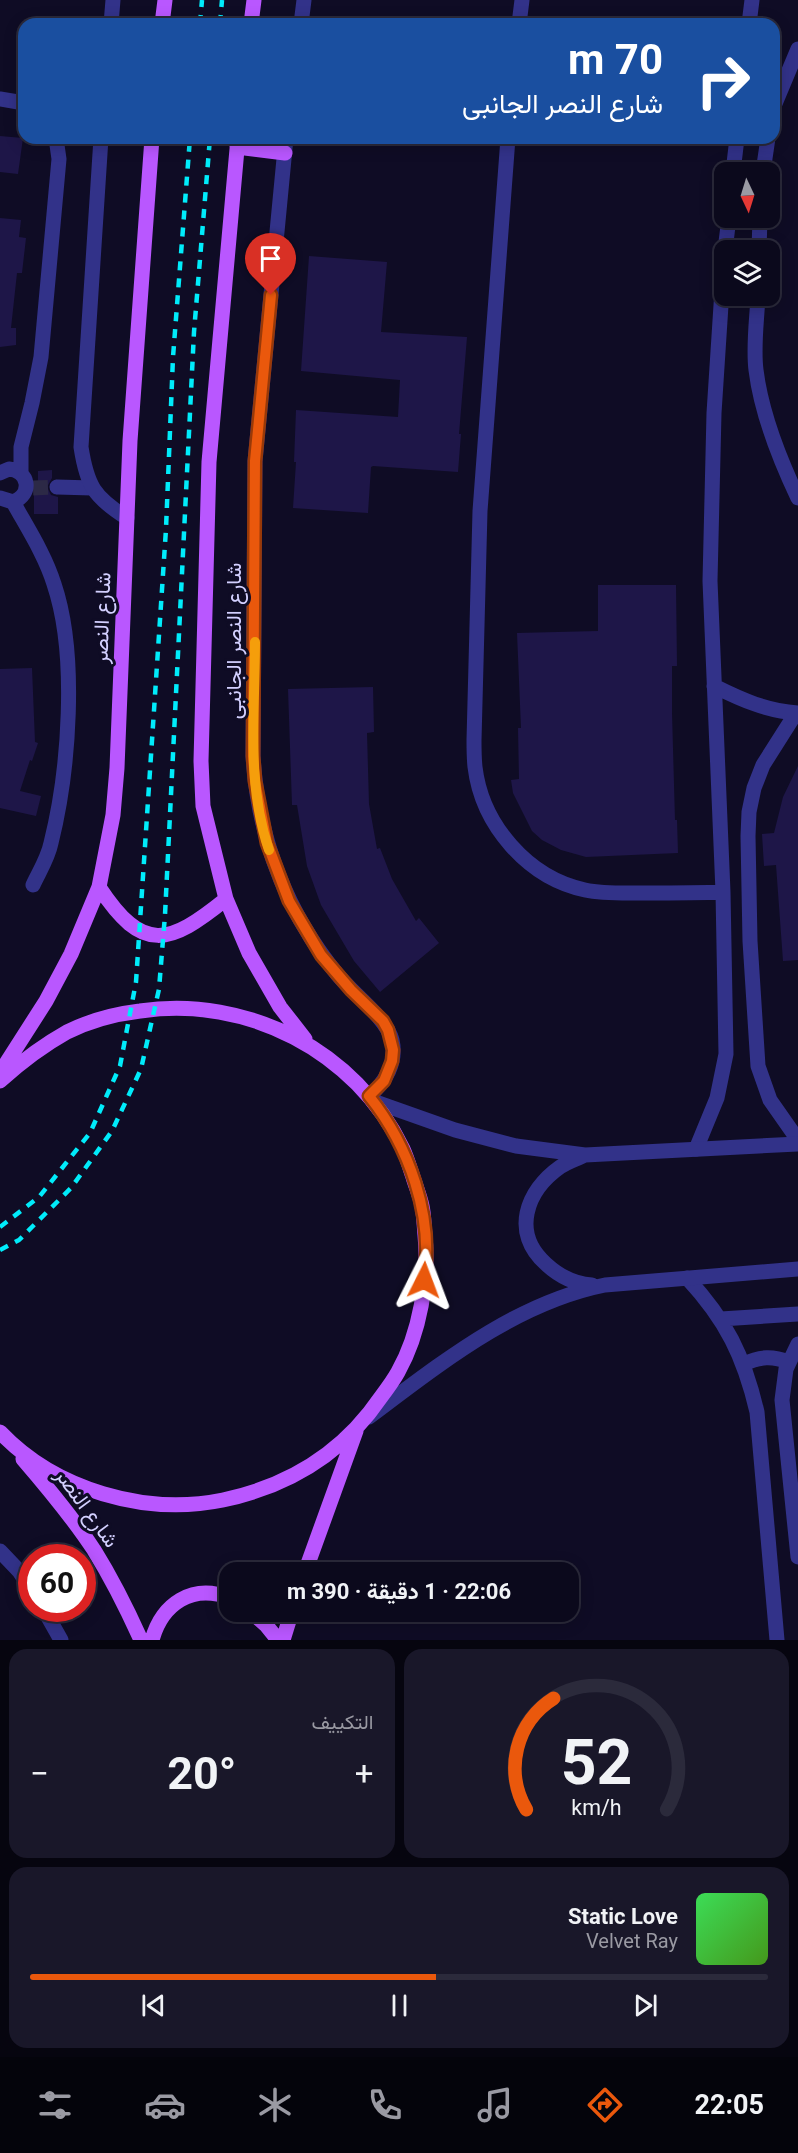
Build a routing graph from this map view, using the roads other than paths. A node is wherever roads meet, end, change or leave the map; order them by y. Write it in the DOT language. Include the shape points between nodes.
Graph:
graph roads {
  1 [pos="113,0"];
  2 [pos="165,0"];
  3 [pos="254,0"];
  4 [pos="304,0"];
  5 [pos="522,0"];
  6 [pos="752,0"];
  7 [pos="112,18"];
  8 [pos="163,18"];
  9 [pos="252,18"];
  10 [pos="302,18"];
  11 [pos="520,18"];
  12 [pos="750,18"];
  13 [pos="798,49"];
  14 [pos="780,90"];
  15 [pos="0,99"];
  16 [pos="18,103"];
  17 [pos="57,144"];
  18 [pos="101,144"];
  19 [pos="152,144"];
  20 [pos="238,144"];
  21 [pos="270,144"];
  22 [pos="508,144"];
  23 [pos="736,144"];
  24 [pos="767,144"];
  25 [pos="286,145"];
  26 [pos="734,162"];
  27 [pos="764,162"];
  28 [pos="721,306"];
  29 [pos="758,306"];
  30 [pos="21,447"];
  31 [pos="1,472"];
  32 [pos="21,473"];
  33 [pos="57,487"];
  34 [pos="92,488"];
  35 [pos="798,498"];
  36 [pos="7,500"];
  37 [pos="127,518"];
  38 [pos="714,686"];
  39 [pos="797,713"];
  40 [pos="33,885"];
  41 [pos="99,887"];
  42 [pos="723,892"];
  43 [pos="226,899"];
  44 [pos="309,1044"];
  45 [pos="0,1073"];
  46 [pos="0,1081"];
  47 [pos="371,1098"];
  48 [pos="798,1142"];
  49 [pos="696,1149"];
  50 [pos="585,1155"];
  51 [pos="798,1269"];
  52 [pos="687,1278"];
  53 [pos="605,1285"];
  54 [pos="798,1314"];
  55 [pos="721,1319"];
  56 [pos="798,1344"];
  57 [pos="789,1362"];
  58 [pos="744,1364"];
  59 [pos="361,1424"];
  60 [pos="3,1435"];
  61 [pos="0,1551"];
  62 [pos="798,1557"];
  63 [pos="308,1562"];
  64 [pos="6,1564"];
  65 [pos="18,1576"];
  66 [pos="219,1594"];
  67 [pos="51,1622"];
  68 [pos="263,1622"];
  69 [pos="289,1622"];
  70 [pos="61,1640"];
  71 [pos="141,1640"];
  72 [pos="152,1640"];
  73 [pos="279,1640"];
  74 [pos="284,1640"];
  75 [pos="777,1640"];
  1 -- 7 [label="street"];
  2 -- 8 [label="main road"];
  3 -- 9 [label="main road"];
  4 -- 10 [label="street"];
  5 -- 11 [label="street"];
  6 -- 12 [label="street"];
  13 -- 14 [label="street"];
  15 -- 16 [label="street"];
  17 -- 30 [label="street" via="59,159 41,357"];
  18 -- 34 [label="street" via="81,447"];
  19 -- 37 [label="main road, شارع النصر"];
  20 -- 43 [label="main road" via="209,462 201,761 203,806"];
  21 -- 25 [label="main road"];
  22 -- 42 [label="street" via="480,511 474,740 482,796 494,823 511,846 532,866 557,881 585,890 616,893"];
  23 -- 26 [label="street"];
  24 -- 27 [label="street"];
  25 -- 47 [label="street, شارع النصر الجانبى" via="255,461 255,781 267,843 289,901 321,955 388,1030 392,1061"];
  28 -- 38 [label="street" via="710,581"];
  29 -- 35 [label="street" via="756,369 766,413"];
  30 -- 31 [label="street"];
  30 -- 32 [label="street"];
  31 -- 32 [label="street" via="9,469"];
  32 -- 36 [label="street" via="30,488 22,497"];
  33 -- 34 [label="street"];
  34 -- 37 [label="street" via="103,503"];
  36 -- 40 [label="street" via="54,582 67,660 67,740 62,777 51,845"];
  37 -- 41 [label="main road, شارع النصر" via="117,768"];
  38 -- 39 [label="street" via="745,702"];
  38 -- 42 [label="street"];
  39 -- 48 [label="street" via="760,772 749,812 748,836 758,1066 770,1100"];
  41 -- 43 [label="main road" via="126,922 140,932 160,935 175,934"];
  41 -- 45 [label="main road, شارع النصر" via="71,954"];
  42 -- 49 [label="street" via="726,1054 717,1098"];
  43 -- 44 [label="main road" via="249,953 280,1007"];
  44 -- 46 [label="main road" via="264,1022 215,1010 165,1007 116,1014 69,1031 26,1057"];
  44 -- 47 [label="main road"];
  47 -- 50 [label="street" via="455,1130 506,1143"];
  47 -- 59 [label="main road" via="404,1150 422,1204 427,1261 419,1318 399,1371"];
  48 -- 49 [label="street"];
  49 -- 50 [label="street"];
  50 -- 53 [label="street" via="561,1166 541,1184 524,1218 533,1248 556,1273 571,1281"];
  51 -- 52 [label="street"];
  52 -- 53 [label="street"];
  52 -- 55 [label="street"];
  53 -- 59 [label="street" via="575,1291 501,1326 456,1353"];
  54 -- 55 [label="street"];
  55 -- 58 [label="street"];
  56 -- 57 [label="street"];
  57 -- 58 [label="street" via="766,1357"];
  57 -- 62 [label="street" via="782,1400"];
  58 -- 75 [label="street" via="757,1412"];
  59 -- 60 [label="main road" via="323,1458 286,1480 246,1495 204,1504 161,1505 119,1498 78,1485 49,1470"];
  59 -- 63 [label="main road"];
  60 -- 71 [label="main road, شارع النصر" via="94,1549"];
  61 -- 64 [label="street"];
  64 -- 65 [label="street"];
  66 -- 72 [label="main road" via="183,1598 167,1609"];
  67 -- 70 [label="street"];
  68 -- 73 [label="main road"];
  69 -- 74 [label="main road"];
}
